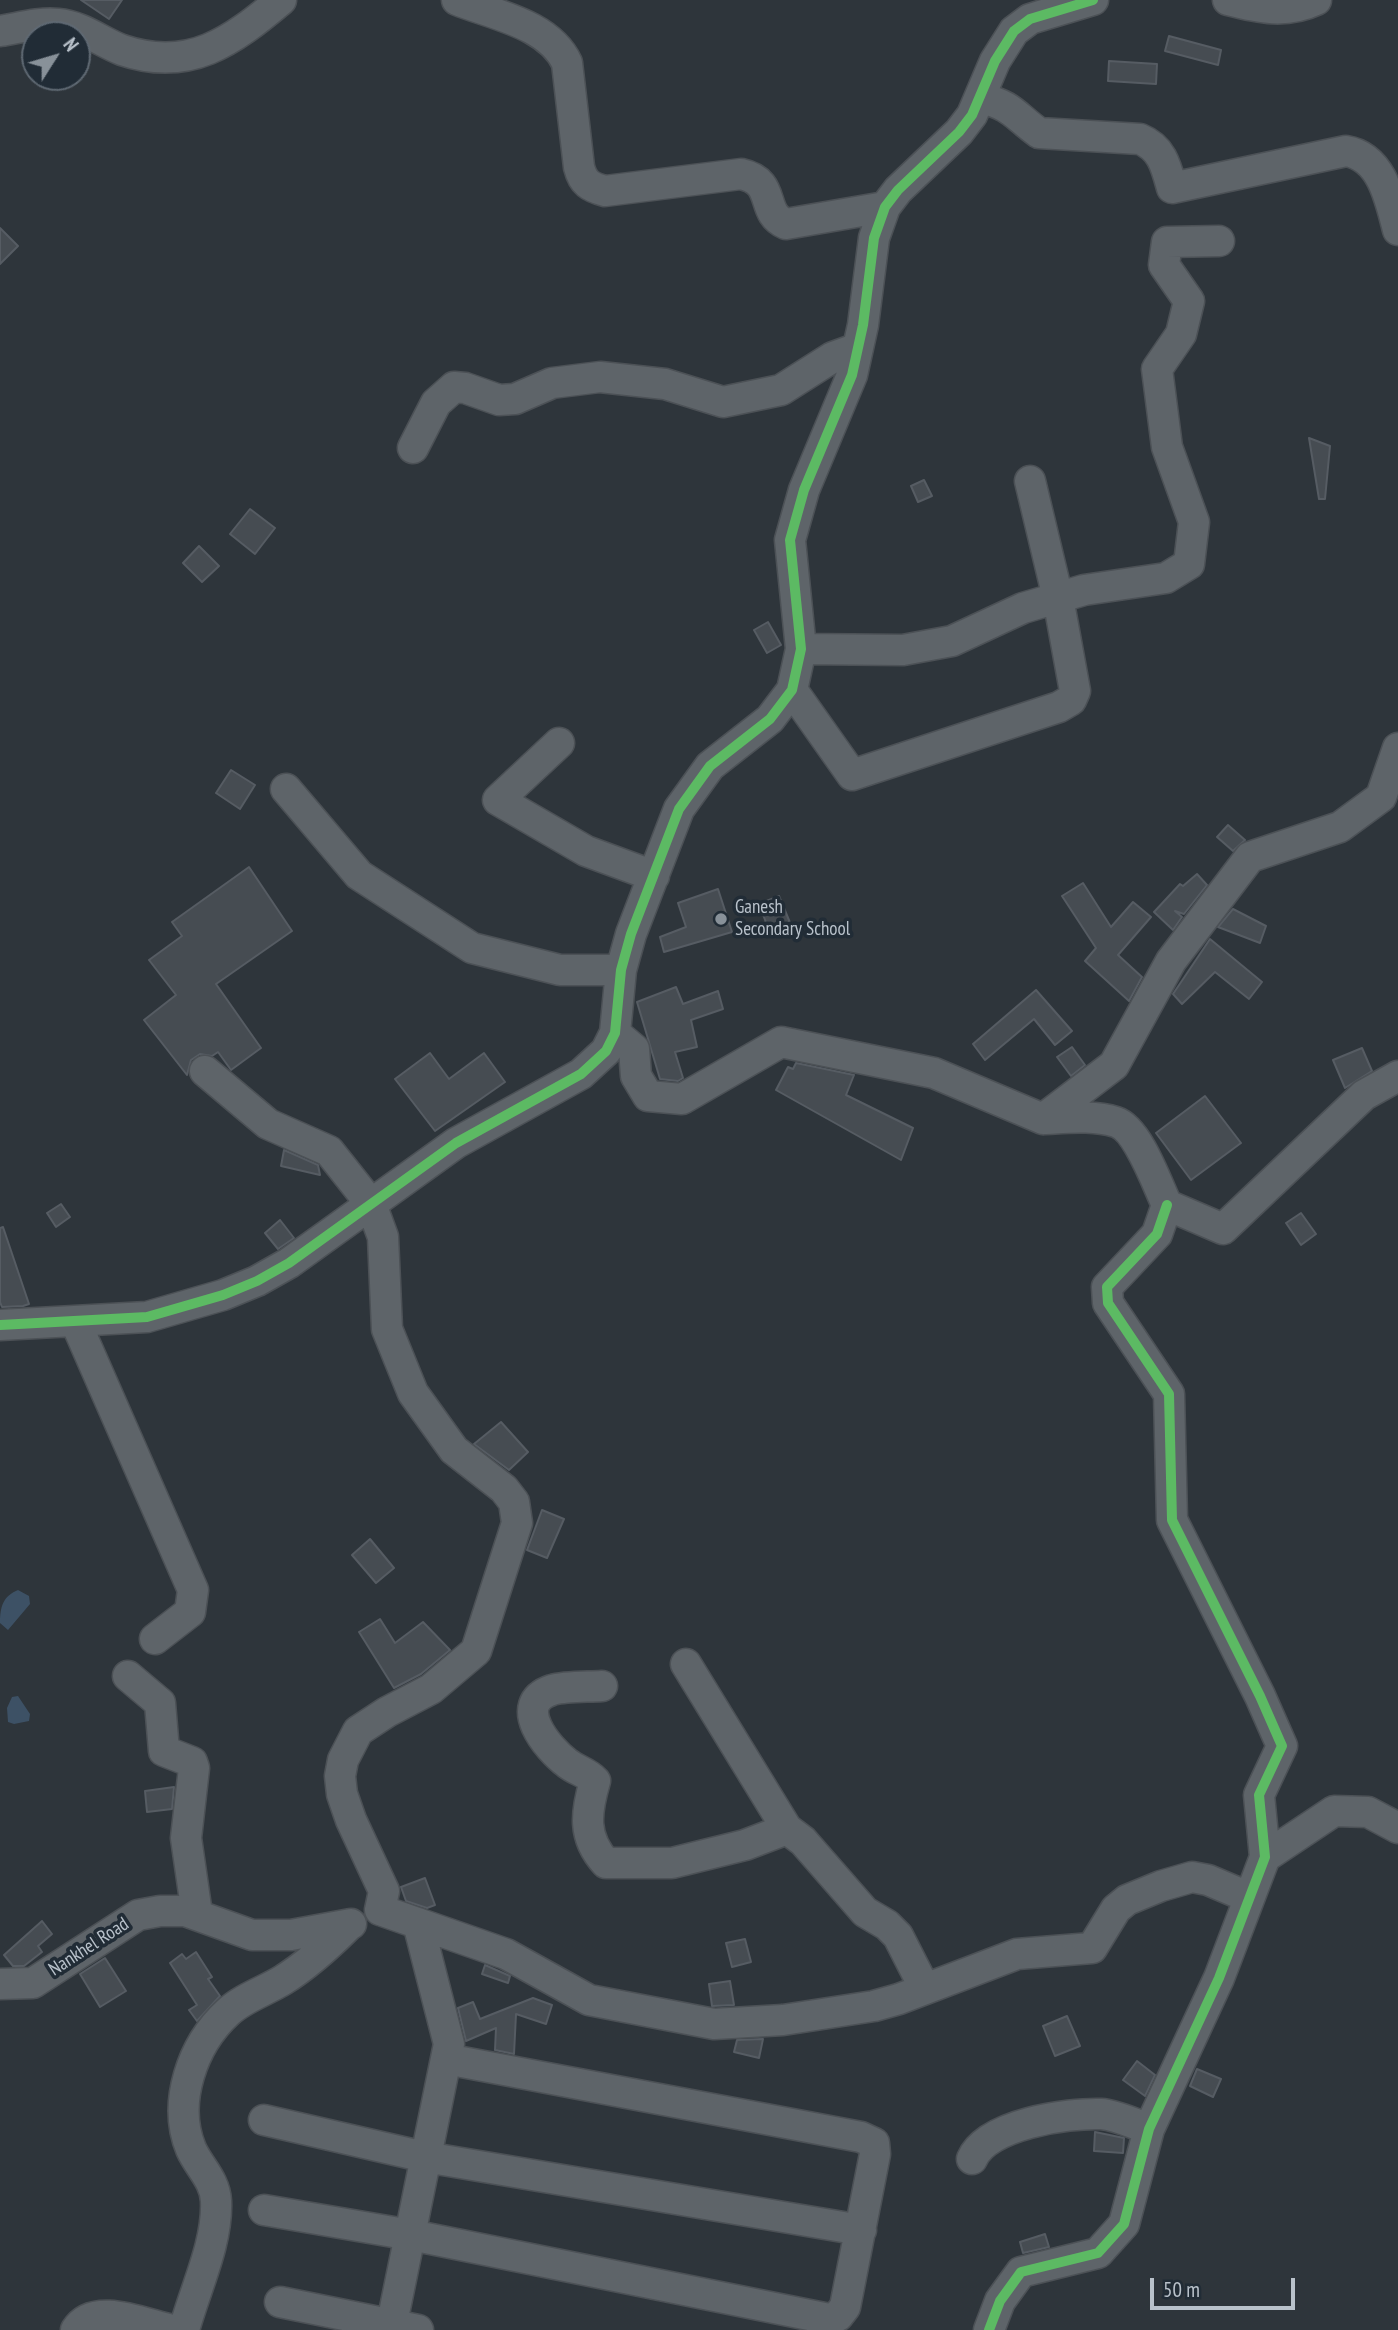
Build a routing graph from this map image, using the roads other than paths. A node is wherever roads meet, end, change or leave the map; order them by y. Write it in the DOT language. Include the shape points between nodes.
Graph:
graph roads {
  1 [pos="281,0"];
  2 [pos="457,0"];
  3 [pos="1093,0"];
  4 [pos="1228,0"];
  5 [pos="1316,0"];
  6 [pos="1283,5"];
  7 [pos="0,31"];
  8 [pos="981,97"];
  9 [pos="885,207"];
  10 [pos="1398,230"];
  11 [pos="1219,241"];
  12 [pos="858,348"];
  13 [pos="413,448"];
  14 [pos="1030,481"];
  15 [pos="1058,598"];
  16 [pos="801,649"];
  17 [pos="792,690"];
  18 [pos="559,743"];
  19 [pos="1398,748"];
  20 [pos="286,789"];
  21 [pos="654,876"];
  22 [pos="621,970"];
  23 [pos="615,1033"];
  24 [pos="205,1071"];
  25 [pos="1398,1076"];
  26 [pos="1044,1119"];
  27 [pos="371,1204"];
  28 [pos="1167,1205"];
  29 [pos="76,1323"];
  30 [pos="0,1325"];
  31 [pos="155,1639"];
  32 [pos="686,1664"];
  33 [pos="128,1676"];
  34 [pos="602,1686"];
  35 [pos="1398,1828"];
  36 [pos="787,1829"];
  37 [pos="1265,1857"];
  38 [pos="1248,1897"];
  39 [pos="380,1910"];
  40 [pos="197,1914"];
  41 [pos="418,1923"];
  42 [pos="348,1926"];
  43 [pos="0,1984"];
  44 [pos="925,1989"];
  45 [pos="446,2059"];
  46 [pos="264,2120"];
  47 [pos="1149,2129"];
  48 [pos="425,2157"];
  49 [pos="972,2159"];
  50 [pos="264,2210"];
  51 [pos="861,2230"];
  52 [pos="411,2235"];
  53 [pos="280,2302"];
  54 [pos="783,2319"];
  55 [pos="405,2327"];
  56 [pos="76,2330"];
  57 [pos="172,2330"];
  58 [pos="184,2330"];
  59 [pos="989,2330"];
  1 -- 7 [label="street" via="227,42 204,53 171,58 120,49 60,24"];
  2 -- 9 [label="street" via="537,32 561,50 567,63 579,167 591,187 606,191 753,176 764,185 777,221 786,224"];
  3 -- 8 [label="street" via="1030,19 1014,31 995,61"];
  4 -- 6 [label="street" via="1259,8"];
  5 -- 6 [label="street"];
  8 -- 9 [label="street" via="959,132"];
  8 -- 10 [label="street" via="1010,108 1039,133 1140,139 1152,144 1160,152 1172,188 1346,151 1360,153 1381,177"];
  9 -- 12 [label="street" via="874,239"];
  11 -- 15 [label="street" via="1167,242 1164,265 1188,301 1181,334 1157,369 1167,447 1194,522 1189,564 1166,578"];
  12 -- 13 [label="street" via="833,357 781,390 723,402 665,384 600,377 552,383 515,399 499,400 454,387 436,403"];
  12 -- 16 [label="street" via="790,540"];
  14 -- 15 [label="street"];
  15 -- 16 [label="street" via="1023,608 952,641 903,650"];
  15 -- 17 [label="street" via="1074,691 1071,700 1059,707 852,775"];
  16 -- 17 [label="street"];
  17 -- 21 [label="street" via="770,719 733,745 693,788 671,828"];
  18 -- 21 [label="street" via="498,800 586,851"];
  19 -- 26 [label="street" via="1381,797 1340,827 1250,857 1171,961 1114,1065"];
  20 -- 22 [label="street" via="359,875 472,948 560,970"];
  21 -- 22 [label="street"];
  22 -- 23 [label="street"];
  23 -- 26 [label="street" via="634,1049 636,1076 648,1096 682,1099 781,1041 934,1073"];
  23 -- 27 [label="street" via="606,1051 581,1074 456,1143"];
  24 -- 27 [label="street" via="268,1124 329,1151"];
  25 -- 28 [label="street" via="1364,1095 1223,1229"];
  26 -- 28 [label="street" via="1118,1122 1132,1133"];
  27 -- 29 [label="street" via="289,1263 223,1295 147,1317"];
  27 -- 39 [label="street" via="383,1237 387,1329 413,1392 454,1450 505,1489 514,1502 517,1523 476,1651 431,1689 358,1731 344,1760 342,1794 384,1891"];
  28 -- 37 [label="street" via="1157,1234 1107,1287 1108,1303 1169,1394 1172,1520 1282,1746 1259,1795"];
  29 -- 30 [label="street"];
  29 -- 31 [label="street" via="193,1590 190,1612"];
  32 -- 36 [label="street"];
  33 -- 40 [label="street" via="160,1703 164,1751 192,1762 194,1768 186,1838"];
  34 -- 36 [label="street" via="550,1690 535,1703 532,1715 542,1738 569,1765 595,1781 586,1814 594,1851 606,1863 673,1863"];
  35 -- 37 [label="street" via="1368,1812 1334,1811"];
  36 -- 44 [label="street" via="865,1912 898,1936"];
  37 -- 38 [label="street"];
  38 -- 44 [label="street" via="1192,1877 1127,1900 1116,1909 1092,1948 1017,1954"];
  38 -- 47 [label="street" via="1220,1978"];
  39 -- 41 [label="street"];
  39 -- 42 [label="street, Nankhel Road"];
  40 -- 42 [label="street, Nankhel Road" via="251,1935 291,1935"];
  40 -- 43 [label="street, Nankhel Road" via="160,1911 138,1915 33,1983"];
  41 -- 44 [label="street" via="506,1954 589,2000 714,2024 783,2020 874,2006"];
  41 -- 45 [label="street" via="449,2044"];
  42 -- 58 [label="street" via="304,1965 228,2012 193,2060 184,2095 185,2123 191,2148 214,2186 216,2207"];
  45 -- 48 [label="street"];
  45 -- 51 [label="street" via="861,2137 874,2143 875,2154"];
  46 -- 48 [label="street"];
  47 -- 49 [label="street" via="1104,2114 1047,2119 990,2137"];
  47 -- 59 [label="street" via="1126,2218 1117,2232 1098,2253 1021,2272 1000,2301"];
  48 -- 51 [label="street"];
  48 -- 52 [label="street"];
  50 -- 52 [label="street"];
  51 -- 54 [label="street" via="845,2307 838,2316"];
  52 -- 54 [label="street"];
  52 -- 55 [label="street"];
  53 -- 55 [label="street"];
  56 -- 57 [label="street" via="90,2316"];
}
